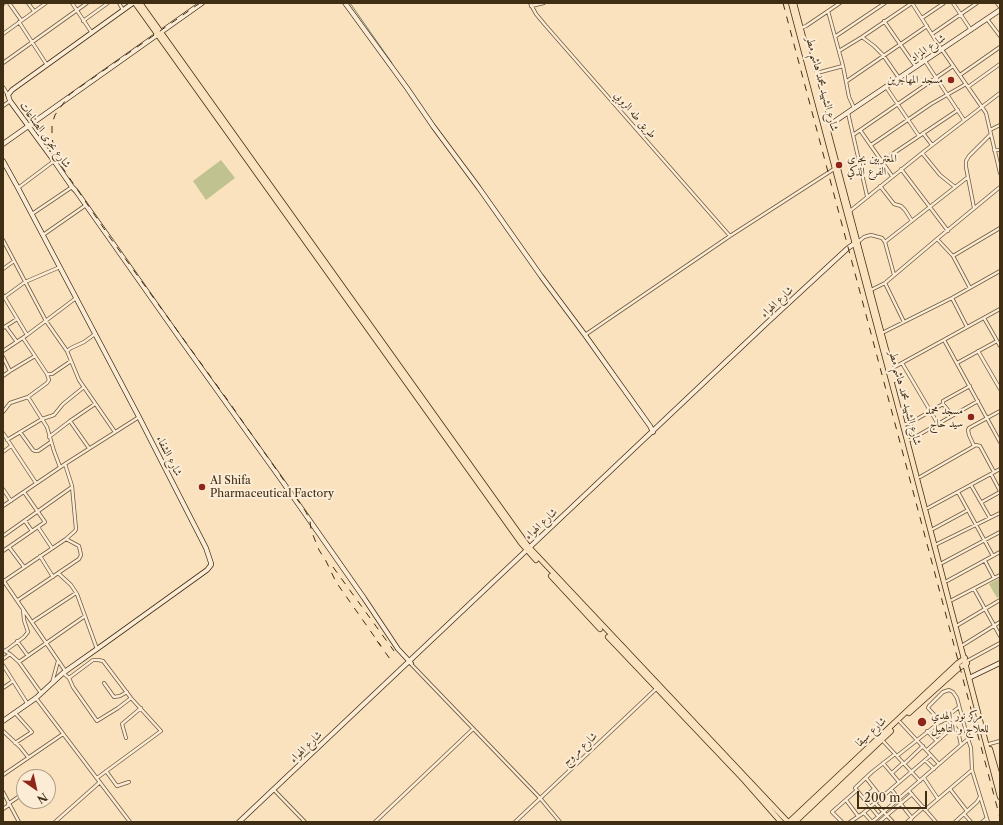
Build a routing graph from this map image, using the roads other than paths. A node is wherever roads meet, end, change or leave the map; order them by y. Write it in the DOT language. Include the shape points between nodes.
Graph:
graph roads {
  1 [pos="9,3"];
  2 [pos="28,3"];
  3 [pos="46,3"];
  4 [pos="72,3"];
  5 [pos="87,3"];
  6 [pos="108,3"];
  7 [pos="119,3"];
  8 [pos="134,3"];
  9 [pos="140,3"];
  10 [pos="202,3"];
  11 [pos="345,3"];
  12 [pos="544,3"];
  13 [pos="794,3"];
  14 [pos="840,3"];
  15 [pos="885,3"];
  16 [pos="912,3"];
  17 [pos="944,3"];
  18 [pos="953,3"];
  19 [pos="977,3"];
  20 [pos="997,3"];
  21 [pos="531,5"];
  22 [pos="1000,9"];
  23 [pos="77,10"];
  24 [pos="123,10"];
  25 [pos="34,11"];
  26 [pos="828,11"];
  27 [pos="960,15"];
  28 [pos="922,18"];
  29 [pos="987,19"];
  30 [pos="20,21"];
  31 [pos="83,21"];
  32 [pos="884,22"];
  33 [pos="927,26"];
  34 [pos="801,28"];
  35 [pos="971,30"];
  36 [pos="92,33"];
  37 [pos="159,33"];
  38 [pos="3,34"];
  39 [pos="932,34"];
  40 [pos="1000,36"];
  41 [pos="835,37"];
  42 [pos="862,37"];
  43 [pos="31,42"];
  44 [pos="900,44"];
  45 [pos="1000,47"];
  46 [pos="942,49"];
  47 [pos="839,51"];
  48 [pos="883,55"];
  49 [pos="925,61"];
  50 [pos="3,63"];
  51 [pos="1000,64"];
  52 [pos="47,65"];
  53 [pos="843,66"];
  54 [pos="954,66"];
  55 [pos="916,67"];
  56 [pos="813,74"];
  57 [pos="960,75"];
  58 [pos="899,78"];
  59 [pos="936,78"];
  60 [pos="846,81"];
  61 [pos="967,85"];
  62 [pos="3,87"];
  63 [pos="886,87"];
  64 [pos="1000,93"];
  65 [pos="8,95"];
  66 [pos="948,95"];
  67 [pos="10,102"];
  68 [pos="898,104"];
  69 [pos="3,106"];
  70 [pos="820,106"];
  71 [pos="981,106"];
  72 [pos="854,108"];
  73 [pos="958,110"];
  74 [pos="847,113"];
  75 [pos="908,120"];
  76 [pos="964,120"];
  77 [pos="1000,125"];
  78 [pos="28,126"];
  79 [pos="828,130"];
  80 [pos="860,130"];
  81 [pos="990,130"];
  82 [pos="923,133"];
  83 [pos="991,134"];
  84 [pos="853,135"];
  85 [pos="919,136"];
  86 [pos="3,144"];
  87 [pos="871,145"];
  88 [pos="932,145"];
  89 [pos="994,150"];
  90 [pos="1000,150"];
  91 [pos="922,153"];
  92 [pos="3,161"];
  93 [pos="882,161"];
  94 [pos="54,162"];
  95 [pos="835,168"];
  96 [pos="901,169"];
  97 [pos="1000,169"];
  98 [pos="1000,172"];
  99 [pos="892,176"];
  100 [pos="968,177"];
  101 [pos="880,186"];
  102 [pos="72,187"];
  103 [pos="955,187"];
  104 [pos="1000,187"];
  105 [pos="18,188"];
  106 [pos="867,196"];
  107 [pos="86,205"];
  108 [pos="929,207"];
  109 [pos="974,208"];
  110 [pos="850,211"];
  111 [pos="32,214"];
  112 [pos="912,221"];
  113 [pos="1000,228"];
  114 [pos="948,231"];
  115 [pos="43,235"];
  116 [pos="730,236"];
  117 [pos="937,239"];
  118 [pos="3,240"];
  119 [pos="884,242"];
  120 [pos="856,243"];
  121 [pos="953,256"];
  122 [pos="14,261"];
  123 [pos="60,267"];
  124 [pos="3,268"];
  125 [pos="1000,271"];
  126 [pos="894,275"];
  127 [pos="25,282"];
  128 [pos="885,283"];
  129 [pos="970,288"];
  130 [pos="869,291"];
  131 [pos="4,296"];
  132 [pos="76,298"];
  133 [pos="952,298"];
  134 [pos="1000,309"];
  135 [pos="984,318"];
  136 [pos="17,319"];
  137 [pos="46,321"];
  138 [pos="904,322"];
  139 [pos="967,327"];
  140 [pos="4,328"];
  141 [pos="96,334"];
  142 [pos="882,334"];
  143 [pos="27,335"];
  144 [pos="585,335"];
  145 [pos="23,338"];
  146 [pos="944,340"];
  147 [pos="997,341"];
  148 [pos="17,342"];
  149 [pos="1000,346"];
  150 [pos="3,351"];
  151 [pos="67,351"];
  152 [pos="978,351"];
  153 [pos="35,356"];
  154 [pos="3,357"];
  155 [pos="71,361"];
  156 [pos="902,363"];
  157 [pos="957,363"];
  158 [pos="890,369"];
  159 [pos="10,371"];
  160 [pos="47,374"];
  161 [pos="3,376"];
  162 [pos="998,383"];
  163 [pos="970,386"];
  164 [pos="84,387"];
  165 [pos="1000,389"];
  166 [pos="28,396"];
  167 [pos="978,401"];
  168 [pos="96,404"];
  169 [pos="943,404"];
  170 [pos="4,410"];
  171 [pos="930,411"];
  172 [pos="1000,412"];
  173 [pos="952,415"];
  174 [pos="139,417"];
  175 [pos="987,418"];
  176 [pos="42,419"];
  177 [pos="70,421"];
  178 [pos="906,424"];
  179 [pos="938,424"];
  180 [pos="20,432"];
  181 [pos="115,432"];
  182 [pos="653,432"];
  183 [pos="3,433"];
  184 [pos="49,437"];
  185 [pos="912,438"];
  186 [pos="7,440"];
  187 [pos="51,442"];
  188 [pos="1000,442"];
  189 [pos="11,446"];
  190 [pos="974,446"];
  191 [pos="89,448"];
  192 [pos="3,452"];
  193 [pos="65,464"];
  194 [pos="60,467"];
  195 [pos="1000,469"];
  196 [pos="992,473"];
  197 [pos="920,476"];
  198 [pos="36,483"];
  199 [pos="971,485"];
  200 [pos="72,487"];
  201 [pos="3,489"];
  202 [pos="1000,491"];
  203 [pos="24,492"];
  204 [pos="958,492"];
  205 [pos="11,501"];
  206 [pos="982,502"];
  207 [pos="3,506"];
  208 [pos="928,508"];
  209 [pos="968,510"];
  210 [pos="37,512"];
  211 [pos="1000,513"];
  212 [pos="990,518"];
  213 [pos="25,521"];
  214 [pos="976,526"];
  215 [pos="38,527"];
  216 [pos="933,529"];
  217 [pos="32,531"];
  218 [pos="1000,532"];
  219 [pos="3,536"];
  220 [pos="66,539"];
  221 [pos="985,541"];
  222 [pos="937,544"];
  223 [pos="9,547"];
  224 [pos="52,548"];
  225 [pos="528,549"];
  226 [pos="3,551"];
  227 [pos="1000,552"];
  228 [pos="40,556"];
  229 [pos="993,556"];
  230 [pos="985,561"];
  231 [pos="942,563"];
  232 [pos="24,567"];
  233 [pos="58,573"];
  234 [pos="1000,575"];
  235 [pos="53,576"];
  236 [pos="994,578"];
  237 [pos="4,580"];
  238 [pos="947,581"];
  239 [pos="974,589"];
  240 [pos="76,593"];
  241 [pos="18,600"];
  242 [pos="952,600"];
  243 [pos="1000,600"];
  244 [pos="22,607"];
  245 [pos="985,609"];
  246 [pos="85,616"];
  247 [pos="32,622"];
  248 [pos="1000,622"];
  249 [pos="958,625"];
  250 [pos="994,625"];
  251 [pos="604,631"];
  252 [pos="1000,636"];
  253 [pos="17,641"];
  254 [pos="46,643"];
  255 [pos="1000,643"];
  256 [pos="963,645"];
  257 [pos="97,649"];
  258 [pos="4,650"];
  259 [pos="10,654"];
  260 [pos="28,656"];
  261 [pos="3,659"];
  262 [pos="58,661"];
  263 [pos="966,661"];
  264 [pos="19,662"];
  265 [pos="410,662"];
  266 [pos="1000,663"];
  267 [pos="3,664"];
  268 [pos="64,673"];
  269 [pos="68,678"];
  270 [pos="970,678"];
  271 [pos="13,681"];
  272 [pos="104,683"];
  273 [pos="51,684"];
  274 [pos="3,688"];
  275 [pos="657,688"];
  276 [pos="127,692"];
  277 [pos="40,693"];
  278 [pos="36,698"];
  279 [pos="131,698"];
  280 [pos="27,704"];
  281 [pos="959,707"];
  282 [pos="141,708"];
  283 [pos="15,713"];
  284 [pos="3,721"];
  285 [pos="900,722"];
  286 [pos="941,722"];
  287 [pos="954,726"];
  288 [pos="474,729"];
  289 [pos="3,731"];
  290 [pos="927,731"];
  291 [pos="63,734"];
  292 [pos="126,738"];
  293 [pos="917,739"];
  294 [pos="968,739"];
  295 [pos="881,740"];
  296 [pos="937,741"];
  297 [pos="1000,741"];
  298 [pos="15,743"];
  299 [pos="989,744"];
  300 [pos="961,745"];
  301 [pos="923,746"];
  302 [pos="927,750"];
  303 [pos="931,754"];
  304 [pos="896,755"];
  305 [pos="28,757"];
  306 [pos="925,760"];
  307 [pos="883,763"];
  308 [pos="904,763"];
  309 [pos="939,764"];
  310 [pos="934,769"];
  311 [pos="972,770"];
  312 [pos="106,771"];
  313 [pos="912,772"];
  314 [pos="892,773"];
  315 [pos="3,775"];
  316 [pos="97,778"];
  317 [pos="866,778"];
  318 [pos="924,778"];
  319 [pos="920,781"];
  320 [pos="100,782"];
  321 [pos="128,782"];
  322 [pos="899,782"];
  323 [pos="1000,784"];
  324 [pos="874,789"];
  325 [pos="950,789"];
  326 [pos="274,790"];
  327 [pos="891,790"];
  328 [pos="856,791"];
  329 [pos="909,791"];
  330 [pos="3,792"];
  331 [pos="912,794"];
  332 [pos="980,796"];
  333 [pos="881,797"];
  334 [pos="1000,797"];
  335 [pos="540,798"];
  336 [pos="863,798"];
  337 [pos="16,799"];
  338 [pos="938,799"];
  339 [pos="846,800"];
  340 [pos="897,801"];
  341 [pos="875,803"];
  342 [pos="900,803"];
  343 [pos="9,804"];
  344 [pos="870,807"];
  345 [pos="3,809"];
  346 [pos="925,809"];
  347 [pos="967,811"];
  348 [pos="883,812"];
  349 [pos="864,813"];
  350 [pos="964,814"];
  351 [pos="887,815"];
  352 [pos="858,816"];
  353 [pos="878,816"];
  354 [pos="912,818"];
  355 [pos="987,818"];
  356 [pos="303,821"];
  357 [pos="19,822"];
  358 [pos="55,822"];
  359 [pos="130,822"];
  360 [pos="240,822"];
  361 [pos="375,822"];
  362 [pos="515,822"];
  363 [pos="560,822"];
  364 [pos="781,822"];
  365 [pos="789,822"];
  366 [pos="795,822"];
  367 [pos="842,822"];
  368 [pos="850,822"];
  369 [pos="879,822"];
  370 [pos="893,822"];
  371 [pos="907,822"];
  372 [pos="911,822"];
  373 [pos="936,822"];
  374 [pos="955,822"];
  375 [pos="971,822"];
  376 [pos="982,822"];
  377 [pos="988,822"];
  1 -- 30 [label="street"];
  2 -- 25 [label="street"];
  3 -- 25 [label="street"];
  4 -- 23 [label="street"];
  5 -- 23 [label="street"];
  6 -- 31 [label="street"];
  7 -- 24 [label="street"];
  8 -- 24 [label="street, شارع بحرى الصناعات"];
  8 -- 37 [label="main road"];
  9 -- 37 [label="main road"];
  10 -- 37 [label="street"];
  11 -- 144 [label="street"];
  12 -- 21 [label="street"];
  13 -- 34 [label="main road, شارع الشهيد محمد هاشم مطر"];
  13 -- 70 [label="main road, شارع الشهيد محمد هاشم مطر"];
  14 -- 26 [label="street"];
  15 -- 41 [label="street"];
  16 -- 28 [label="street"];
  16 -- 32 [label="street"];
  17 -- 28 [label="street"];
  18 -- 27 [label="street"];
  19 -- 27 [label="street"];
  20 -- 22 [label="street"];
  21 -- 116 [label="street, طريق طه الروبي" via="546,26"];
  22 -- 29 [label="street, شارع المزاد"];
  23 -- 31 [label="street"];
  23 -- 43 [label="street"];
  24 -- 36 [label="street, شارع بحرى الصناعات"];
  25 -- 30 [label="street"];
  26 -- 34 [label="street"];
  26 -- 41 [label="street"];
  27 -- 35 [label="street"];
  27 -- 39 [label="street"];
  28 -- 33 [label="street"];
  29 -- 35 [label="street, شارع المزاد"];
  29 -- 40 [label="street"];
  30 -- 38 [label="street"];
  30 -- 43 [label="street"];
  31 -- 36 [label="street"];
  32 -- 42 [label="street"];
  32 -- 44 [label="street"];
  33 -- 39 [label="street"];
  33 -- 44 [label="street"];
  34 -- 56 [label="main road, شارع الشهيد محمد هاشم مطر"];
  35 -- 46 [label="street, شارع المزاد"];
  36 -- 52 [label="street, شارع بحرى الصناعات"];
  37 -- 78 [label="street"];
  37 -- 225 [label="main road"];
  39 -- 46 [label="street"];
  41 -- 47 [label="street"];
  42 -- 47 [label="street"];
  42 -- 48 [label="street"];
  43 -- 50 [label="street"];
  43 -- 52 [label="street"];
  44 -- 48 [label="street"];
  44 -- 55 [label="street"];
  45 -- 57 [label="street"];
  46 -- 49 [label="street, شارع المزاد"];
  46 -- 54 [label="street"];
  47 -- 53 [label="street"];
  48 -- 58 [label="street"];
  48 -- 60 [label="street"];
  49 -- 55 [label="street, شارع المزاد"];
  49 -- 59 [label="street"];
  51 -- 61 [label="street"];
  52 -- 65 [label="street, شارع بحرى الصناعات"];
  53 -- 56 [label="street"];
  53 -- 60 [label="street"];
  54 -- 57 [label="street"];
  54 -- 59 [label="street"];
  55 -- 58 [label="street, شارع المزاد"];
  56 -- 70 [label="main road, شارع الشهيد محمد هاشم مطر"];
  57 -- 61 [label="street"];
  58 -- 63 [label="street, شارع المزاد"];
  59 -- 66 [label="street"];
  59 -- 68 [label="street"];
  60 -- 72 [label="street"];
  61 -- 66 [label="street"];
  61 -- 71 [label="street"];
  62 -- 65 [label="street"];
  63 -- 68 [label="street"];
  63 -- 72 [label="street, شارع المزاد"];
  64 -- 71 [label="street"];
  65 -- 67 [label="street, شارع بحرى الصناعات"];
  66 -- 73 [label="street"];
  66 -- 75 [label="street"];
  67 -- 69 [label="street"];
  67 -- 78 [label="street, شارع بحرى الصناعات"];
  68 -- 75 [label="street"];
  68 -- 80 [label="street"];
  70 -- 79 [label="main road, شارع الشهيد محمد هاشم مطر"];
  70 -- 95 [label="main road, شارع الشهيد محمد هاشم مطر"];
  71 -- 76 [label="street"];
  71 -- 81 [label="street" via="987,116"];
  72 -- 74 [label="street, شارع المزاد"];
  73 -- 76 [label="street"];
  73 -- 82 [label="street"];
  74 -- 79 [label="street, شارع المزاد"];
  74 -- 84 [label="street"];
  75 -- 85 [label="street"];
  75 -- 87 [label="street"];
  76 -- 88 [label="street"];
  77 -- 81 [label="street"];
  78 -- 86 [label="street"];
  78 -- 94 [label="street, شارع بحرى الصناعات"];
  79 -- 110 [label="main road, شارع الشهيد محمد هاشم مطر"];
  80 -- 84 [label="street"];
  80 -- 87 [label="street"];
  81 -- 83 [label="street"];
  82 -- 85 [label="street"];
  82 -- 88 [label="street"];
  83 -- 89 [label="street"];
  83 -- 100 [label="street" via="966,161"];
  84 -- 106 [label="street"];
  85 -- 93 [label="street"];
  87 -- 93 [label="street"];
  88 -- 91 [label="street"];
  89 -- 90 [label="street"];
  89 -- 97 [label="street"];
  91 -- 96 [label="street"];
  91 -- 103 [label="street"];
  92 -- 105 [label="street, شارع الشفاء"];
  93 -- 99 [label="street"];
  94 -- 102 [label="street, شارع بحرى الصناعات"];
  94 -- 105 [label="street"];
  95 -- 116 [label="street"];
  95 -- 120 [label="main road, شارع الشهيد محمد هاشم مطر"];
  96 -- 99 [label="street"];
  96 -- 108 [label="street"];
  97 -- 98 [label="street"];
  99 -- 101 [label="street"];
  100 -- 103 [label="street"];
  100 -- 109 [label="street"];
  101 -- 106 [label="street"];
  101 -- 112 [label="street" via="894,204 905,210"];
  102 -- 107 [label="street, شارع بحرى الصناعات"];
  102 -- 111 [label="street"];
  103 -- 108 [label="street"];
  104 -- 109 [label="street"];
  105 -- 111 [label="street, شارع الشفاء"];
  106 -- 110 [label="street"];
  107 -- 115 [label="street"];
  107 -- 265 [label="street, شارع بحرى الصناعات" via="398,649"];
  108 -- 112 [label="street"];
  108 -- 114 [label="street"];
  109 -- 114 [label="street"];
  110 -- 120 [label="main road, شارع الشهيد محمد هاشم مطر"];
  111 -- 115 [label="street, شارع الشفاء"];
  112 -- 119 [label="street"];
  113 -- 121 [label="street"];
  114 -- 117 [label="street"];
  115 -- 123 [label="street, شارع الشفاء"];
  116 -- 144 [label="street"];
  117 -- 121 [label="street"];
  117 -- 126 [label="street"];
  118 -- 122 [label="street"];
  119 -- 120 [label="street" via="882,238 871,235"];
  119 -- 126 [label="street"];
  120 -- 130 [label="main road, شارع الشهيد محمد هاشم مطر"];
  120 -- 182 [label="street, شارع الهواء"];
  121 -- 129 [label="street"];
  122 -- 124 [label="street"];
  122 -- 127 [label="street"];
  123 -- 127 [label="street"];
  123 -- 132 [label="street, شارع الشفاء"];
  125 -- 129 [label="street"];
  126 -- 128 [label="street"];
  127 -- 131 [label="street"];
  127 -- 137 [label="street"];
  128 -- 130 [label="street"];
  128 -- 138 [label="street"];
  129 -- 133 [label="street"];
  130 -- 142 [label="main road, شارع الشهيد محمد هاشم مطر"];
  130 -- 158 [label="main road, شارع الشهيد محمد هاشم مطر"];
  131 -- 136 [label="street"];
  132 -- 137 [label="street"];
  132 -- 141 [label="street, شارع الشفاء"];
  133 -- 138 [label="street"];
  133 -- 139 [label="street"];
  134 -- 135 [label="street"];
  135 -- 139 [label="street"];
  135 -- 147 [label="street"];
  136 -- 140 [label="street"];
  136 -- 143 [label="street"];
  137 -- 143 [label="street"];
  137 -- 151 [label="street"];
  138 -- 142 [label="street"];
  139 -- 146 [label="street"];
  140 -- 148 [label="street"];
  141 -- 151 [label="street"];
  141 -- 174 [label="street, شارع الشفاء"];
  142 -- 158 [label="main road, شارع الشهيد محمد هاشم مطر"];
  143 -- 145 [label="street"];
  144 -- 182 [label="street"];
  145 -- 148 [label="street"];
  145 -- 153 [label="street"];
  146 -- 156 [label="street"];
  146 -- 157 [label="street"];
  147 -- 149 [label="street"];
  147 -- 152 [label="street"];
  148 -- 150 [label="street"];
  151 -- 155 [label="street"];
  152 -- 157 [label="street"];
  152 -- 162 [label="street"];
  153 -- 159 [label="street"];
  153 -- 160 [label="street"];
  154 -- 159 [label="street"];
  155 -- 160 [label="street" via="52,374"];
  155 -- 164 [label="street"];
  156 -- 158 [label="street"];
  156 -- 171 [label="street"];
  157 -- 163 [label="street"];
  158 -- 178 [label="main road, شارع الشهيد محمد هاشم مطر"];
  159 -- 161 [label="street"];
  160 -- 166 [label="street" via="47,383"];
  162 -- 165 [label="street"];
  163 -- 167 [label="street"];
  163 -- 169 [label="street" via="944,400"];
  164 -- 168 [label="street"];
  164 -- 176 [label="street" via="54,415"];
  166 -- 170 [label="street" via="10,403"];
  166 -- 176 [label="street"];
  167 -- 173 [label="street"];
  167 -- 175 [label="street"];
  168 -- 177 [label="street"];
  168 -- 181 [label="street"];
  169 -- 171 [label="street"];
  169 -- 173 [label="street"];
  171 -- 178 [label="street"];
  171 -- 179 [label="street"];
  172 -- 175 [label="street"];
  173 -- 179 [label="street"];
  174 -- 181 [label="street"];
  174 -- 257 [label="street, شارع الشفاء" via="211,560 211,566"];
  175 -- 188 [label="street"];
  175 -- 190 [label="street" via="968,430"];
  176 -- 180 [label="street"];
  176 -- 184 [label="street"];
  177 -- 184 [label="street"];
  177 -- 191 [label="street"];
  178 -- 185 [label="main road, شارع الشهيد محمد هاشم مطر"];
  178 -- 263 [label="main road, شارع الشهيد محمد هاشم مطر"];
  179 -- 185 [label="street"];
  180 -- 186 [label="street"];
  180 -- 187 [label="street" via="35,451"];
  181 -- 191 [label="street"];
  182 -- 225 [label="street, شارع الهواء"];
  183 -- 186 [label="street"];
  184 -- 187 [label="street"];
  185 -- 197 [label="main road, شارع الشهيد محمد هاشم مطر"];
  186 -- 189 [label="street"];
  187 -- 194 [label="street"];
  189 -- 192 [label="street"];
  189 -- 198 [label="street"];
  190 -- 196 [label="street" via="980,446"];
  190 -- 197 [label="street"];
  191 -- 193 [label="street"];
  193 -- 194 [label="street"];
  193 -- 200 [label="street"];
  194 -- 198 [label="street"];
  195 -- 196 [label="street"];
  196 -- 199 [label="street"];
  196 -- 202 [label="street"];
  197 -- 208 [label="main road, شارع الشهيد محمد هاشم مطر"];
  198 -- 203 [label="street"];
  199 -- 204 [label="street"];
  199 -- 206 [label="street"];
  200 -- 210 [label="street"];
  200 -- 220 [label="street" via="76,528"];
  201 -- 205 [label="street"];
  202 -- 206 [label="street"];
  203 -- 205 [label="street"];
  203 -- 210 [label="street"];
  204 -- 208 [label="street"];
  204 -- 209 [label="street"];
  205 -- 207 [label="street"];
  206 -- 212 [label="street"];
  208 -- 216 [label="main road, شارع الشهيد محمد هاشم مطر"];
  209 -- 214 [label="street"];
  209 -- 216 [label="street"];
  210 -- 213 [label="street"];
  210 -- 215 [label="street" via="45,522"];
  211 -- 212 [label="street"];
  212 -- 214 [label="street"];
  213 -- 217 [label="street"];
  213 -- 219 [label="street"];
  214 -- 221 [label="street"];
  214 -- 222 [label="street"];
  215 -- 217 [label="street"];
  215 -- 224 [label="street"];
  216 -- 222 [label="main road, شارع الشهيد محمد هاشم مطر"];
  217 -- 223 [label="street"];
  218 -- 221 [label="street"];
  220 -- 224 [label="street"];
  220 -- 233 [label="street" via="78,545 80,557"];
  221 -- 229 [label="street"];
  221 -- 231 [label="street"];
  222 -- 231 [label="main road, شارع الشهيد محمد هاشم مطر"];
  223 -- 226 [label="street"];
  223 -- 232 [label="street"];
  224 -- 228 [label="street"];
  225 -- 251 [label="main road"];
  225 -- 265 [label="street, شارع الهواء"];
  227 -- 229 [label="street"];
  228 -- 232 [label="street"];
  228 -- 235 [label="street"];
  229 -- 230 [label="street"];
  230 -- 236 [label="street"];
  230 -- 238 [label="street"];
  231 -- 238 [label="main road, شارع الشهيد محمد هاشم مطر"];
  232 -- 237 [label="street"];
  233 -- 235 [label="street"];
  233 -- 240 [label="street"];
  234 -- 236 [label="street"];
  235 -- 241 [label="street"];
  236 -- 239 [label="street"];
  237 -- 241 [label="street"];
  238 -- 242 [label="main road, شارع الشهيد محمد هاشم مطر"];
  239 -- 242 [label="street"];
  239 -- 245 [label="street"];
  240 -- 246 [label="street"];
  240 -- 247 [label="street"];
  241 -- 244 [label="street"];
  242 -- 249 [label="main road, شارع الشهيد محمد هاشم مطر"];
  243 -- 245 [label="street"];
  244 -- 247 [label="street"];
  244 -- 253 [label="street" via="28,632"];
  245 -- 249 [label="street"];
  245 -- 250 [label="street"];
  246 -- 254 [label="street"];
  246 -- 257 [label="street"];
  247 -- 254 [label="street"];
  248 -- 250 [label="street"];
  249 -- 256 [label="main road, شارع الشهيد محمد هاشم مطر"];
  250 -- 252 [label="street"];
  250 -- 256 [label="street"];
  251 -- 275 [label="main road"];
  251 -- 365 [label="main road"];
  253 -- 258 [label="street"];
  253 -- 260 [label="street"];
  254 -- 260 [label="street"];
  254 -- 262 [label="street"];
  255 -- 263 [label="street"];
  256 -- 263 [label="main road, شارع الشهيد محمد هاشم مطر"];
  257 -- 268 [label="street, شارع الشفاء"];
  258 -- 259 [label="street"];
  259 -- 261 [label="street"];
  259 -- 264 [label="street"];
  260 -- 264 [label="street"];
  262 -- 268 [label="street"];
  262 -- 273 [label="street"];
  263 -- 270 [label="main road, شارع الشهيد محمد هاشم مطر"];
  263 -- 285 [label="main road, شارع سيقا"];
  263 -- 365 [label="main road, شارع سيقا" via="958,663"];
  264 -- 277 [label="street"];
  265 -- 288 [label="street"];
  265 -- 326 [label="street, شارع الهواء"];
  266 -- 270 [label="street"];
  267 -- 271 [label="street"];
  268 -- 269 [label="street"];
  268 -- 273 [label="street, شارع الشفاء"];
  269 -- 276 [label="street" via="89,662 100,660"];
  269 -- 279 [label="street" via="97,721"];
  270 -- 299 [label="main road, شارع الشهيد محمد هاشم مطر"];
  270 -- 334 [label="main road, شارع الشهيد محمد هاشم مطر"];
  271 -- 274 [label="street"];
  271 -- 280 [label="street"];
  272 -- 276 [label="street" via="114,697"];
  273 -- 277 [label="street, شارع الشفاء"];
  275 -- 335 [label="street, شارع مروج"];
  275 -- 364 [label="main road"];
  276 -- 279 [label="street"];
  277 -- 278 [label="street, شارع الشفاء"];
  278 -- 280 [label="street, شارع الشفاء"];
  278 -- 291 [label="street"];
  279 -- 282 [label="street"];
  280 -- 283 [label="street, شارع الشفاء"];
  281 -- 286 [label="street"];
  281 -- 286 [label="street" via="957,698 951,690 943,692 928,707"];
  281 -- 294 [label="street"];
  282 -- 292 [label="street" via="122,724"];
  282 -- 312 [label="street" via="161,731"];
  283 -- 284 [label="street, شارع الشفاء"];
  283 -- 298 [label="street" via="32,732"];
  285 -- 293 [label="street"];
  285 -- 295 [label="main road, شارع سيقا"];
  286 -- 287 [label="street" via="947,720"];
  286 -- 290 [label="street"];
  287 -- 296 [label="street"];
  287 -- 300 [label="street" via="958,731"];
  288 -- 335 [label="street"];
  288 -- 361 [label="street"];
  289 -- 298 [label="street"];
  290 -- 293 [label="street"];
  290 -- 296 [label="street"];
  291 -- 305 [label="street"];
  291 -- 316 [label="street"];
  293 -- 301 [label="street"];
  293 -- 304 [label="street"];
  294 -- 300 [label="street"];
  294 -- 311 [label="street"];
  295 -- 304 [label="street"];
  295 -- 366 [label="main road, شارع سيقا"];
  296 -- 302 [label="street"];
  297 -- 299 [label="street"];
  298 -- 305 [label="street"];
  299 -- 323 [label="main road, شارع الشهيد محمد هاشم مطر"];
  300 -- 309 [label="street"];
  301 -- 302 [label="street"];
  301 -- 308 [label="street"];
  302 -- 303 [label="street"];
  303 -- 306 [label="street"];
  303 -- 309 [label="street"];
  304 -- 307 [label="street"];
  304 -- 308 [label="street"];
  305 -- 315 [label="street"];
  306 -- 310 [label="street"];
  306 -- 313 [label="street"];
  307 -- 314 [label="street"];
  307 -- 317 [label="street"];
  308 -- 313 [label="street"];
  308 -- 314 [label="street"];
  309 -- 310 [label="street"];
  310 -- 318 [label="street"];
  311 -- 325 [label="street"];
  311 -- 332 [label="street"];
  312 -- 316 [label="street"];
  312 -- 321 [label="street" via="117,786"];
  313 -- 319 [label="street"];
  313 -- 322 [label="street"];
  314 -- 322 [label="street"];
  316 -- 320 [label="street"];
  317 -- 324 [label="street"];
  317 -- 328 [label="street" via="856,786"];
  318 -- 319 [label="street"];
  318 -- 338 [label="street"];
  319 -- 329 [label="street"];
  320 -- 358 [label="street"];
  320 -- 359 [label="street"];
  322 -- 327 [label="street"];
  324 -- 333 [label="street"];
  324 -- 336 [label="street"];
  325 -- 338 [label="street"];
  325 -- 347 [label="street"];
  326 -- 356 [label="street"];
  326 -- 360 [label="street, شارع الهواء"];
  327 -- 333 [label="street"];
  327 -- 340 [label="street"];
  328 -- 336 [label="street"];
  328 -- 339 [label="street"];
  329 -- 331 [label="street"];
  329 -- 340 [label="street"];
  330 -- 343 [label="street"];
  331 -- 342 [label="street"];
  331 -- 346 [label="street"];
  332 -- 347 [label="street"];
  332 -- 355 [label="street"];
  333 -- 341 [label="street"];
  335 -- 362 [label="street, شارع مروج"];
  335 -- 363 [label="street"];
  336 -- 344 [label="street"];
  337 -- 343 [label="street"];
  338 -- 346 [label="street"];
  339 -- 352 [label="street"];
  339 -- 367 [label="street" via="832,812"];
  340 -- 348 [label="street"];
  341 -- 344 [label="street"];
  341 -- 348 [label="street"];
  342 -- 351 [label="street"];
  342 -- 354 [label="street"];
  343 -- 345 [label="street"];
  343 -- 357 [label="street"];
  344 -- 349 [label="street"];
  344 -- 353 [label="street"];
  346 -- 354 [label="street"];
  346 -- 373 [label="street"];
  347 -- 350 [label="street"];
  348 -- 351 [label="street"];
  348 -- 353 [label="street"];
  349 -- 352 [label="street"];
  349 -- 353 [label="street" via="872,822"];
  350 -- 374 [label="street"];
  350 -- 375 [label="street"];
  351 -- 369 [label="street"];
  351 -- 370 [label="street"];
  352 -- 368 [label="street"];
  354 -- 371 [label="street"];
  354 -- 372 [label="street"];
  355 -- 376 [label="street"];
  355 -- 377 [label="street"];
}
